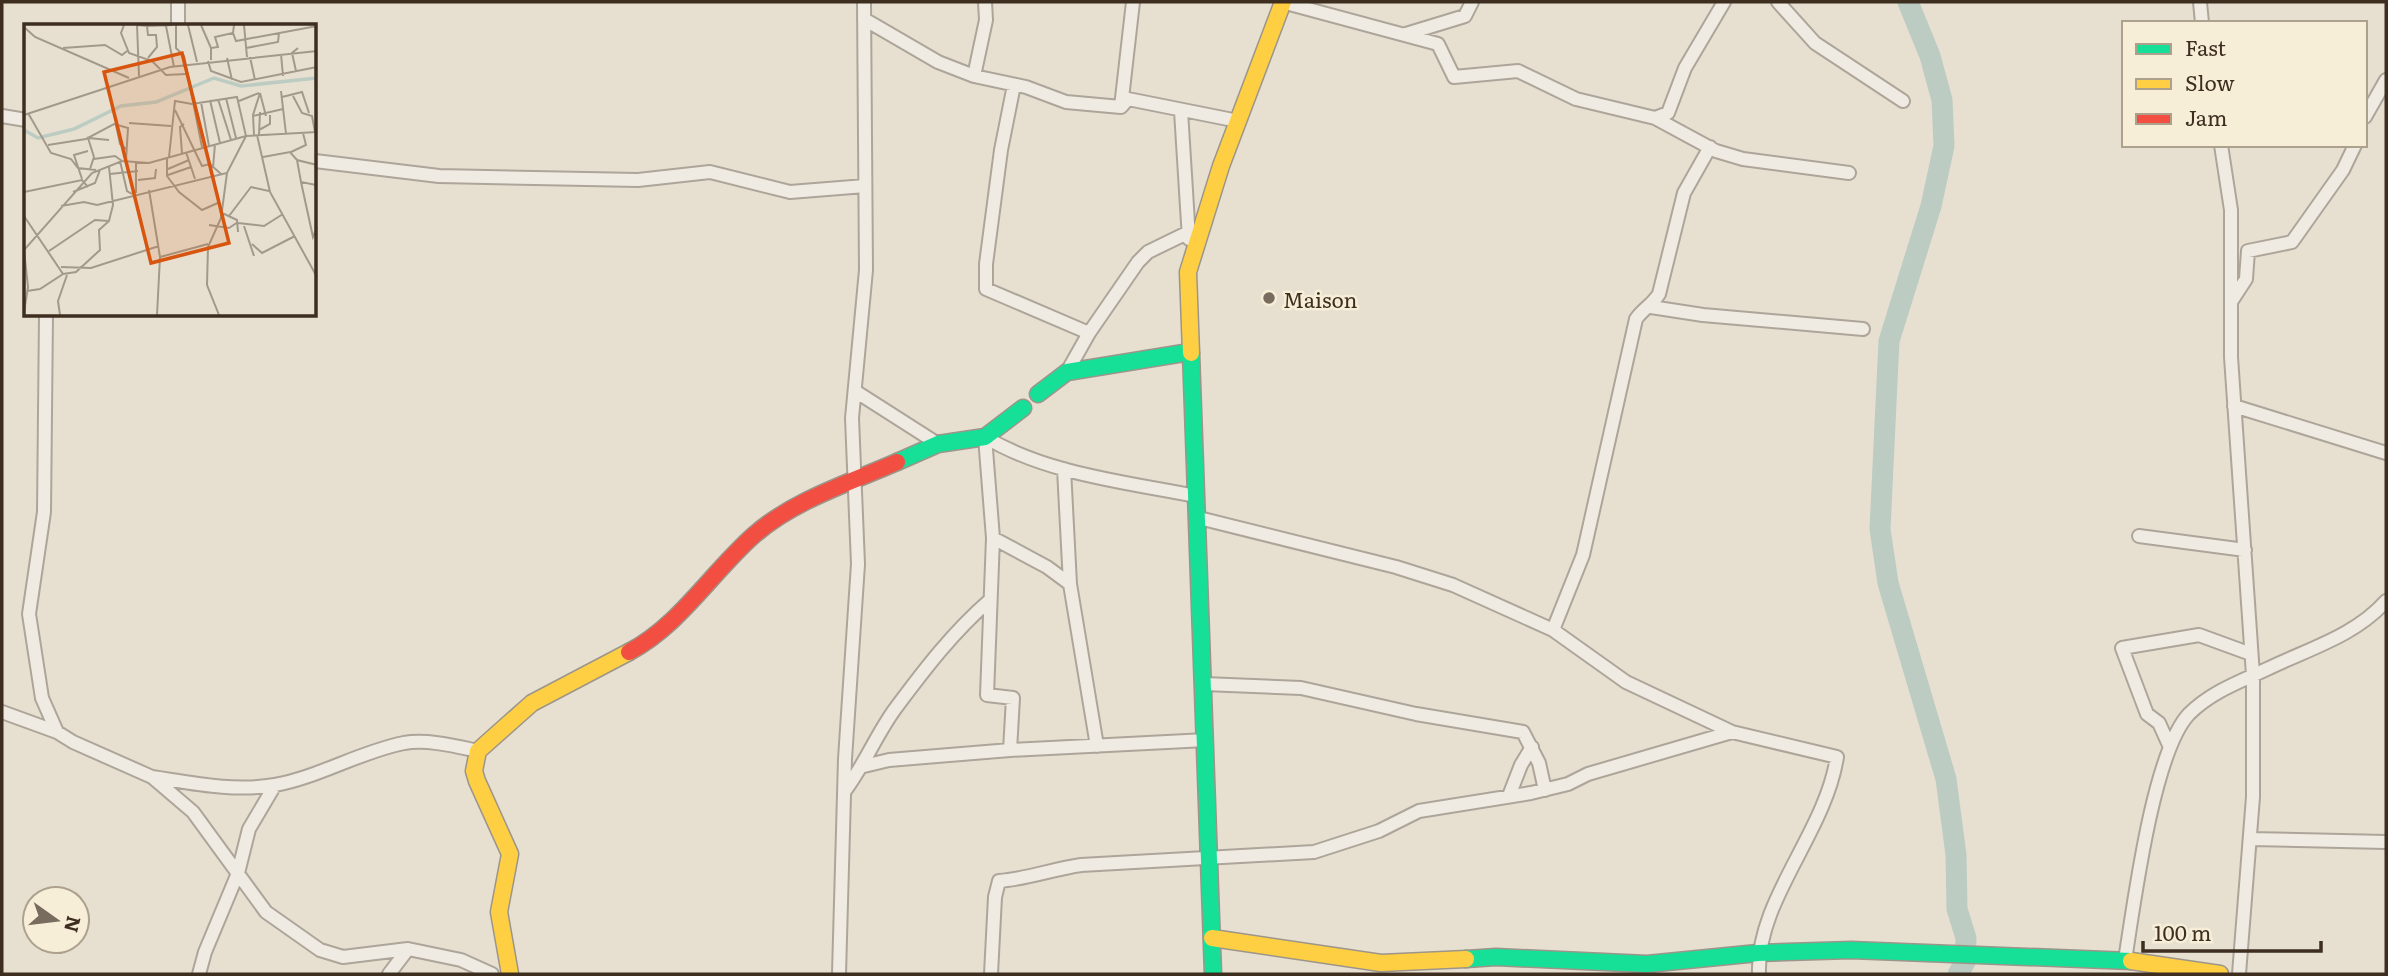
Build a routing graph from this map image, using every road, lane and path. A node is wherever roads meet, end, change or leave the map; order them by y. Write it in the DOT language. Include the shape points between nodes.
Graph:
graph roads {
  1 [pos="178,2"];
  2 [pos="864,2"];
  3 [pos="985,2"];
  4 [pos="1132,2"];
  5 [pos="1282,2"];
  6 [pos="1472,2"];
  7 [pos="1724,2"];
  8 [pos="1778,2"];
  9 [pos="2200,2"];
  10 [pos="864,19"];
  11 [pos="2202,21"];
  12 [pos="177,24"];
  13 [pos="1402,34"];
  14 [pos="974,76"];
  15 [pos="2386,80"];
  16 [pos="1014,85"];
  17 [pos="1903,101"];
  18 [pos="1121,107"];
  19 [pos="1181,111"];
  20 [pos="2367,113"];
  21 [pos="2,116"];
  22 [pos="1655,118"];
  23 [pos="24,120"];
  24 [pos="1238,121"];
  25 [pos="1710,147"];
  26 [pos="2221,147"];
  27 [pos="2354,147"];
  28 [pos="317,161"];
  29 [pos="1849,173"];
  30 [pos="865,186"];
  31 [pos="1189,232"];
  32 [pos="1191,259"];
  33 [pos="2230,303"];
  34 [pos="1651,307"];
  35 [pos="46,317"];
  36 [pos="1863,329"];
  37 [pos="1089,333"];
  38 [pos="1190,352"];
  39 [pos="1067,372"];
  40 [pos="855,391"];
  41 [pos="1038,394"];
  42 [pos="2234,407"];
  43 [pos="1023,408"];
  44 [pos="985,437"];
  45 [pos="938,444"];
  46 [pos="2386,453"];
  47 [pos="1064,469"];
  48 [pos="855,479"];
  49 [pos="1195,496"];
  50 [pos="1199,518"];
  51 [pos="2139,536"];
  52 [pos="993,538"];
  53 [pos="2245,550"];
  54 [pos="1070,584"];
  55 [pos="989,600"];
  56 [pos="2386,601"];
  57 [pos="1553,630"];
  58 [pos="2251,654"];
  59 [pos="2253,676"];
  60 [pos="1204,684"];
  61 [pos="2,712"];
  62 [pos="57,732"];
  63 [pos="1732,732"];
  64 [pos="1206,740"];
  65 [pos="2169,745"];
  66 [pos="1097,746"];
  67 [pos="1532,747"];
  68 [pos="1010,750"];
  69 [pos="478,751"];
  70 [pos="864,766"];
  71 [pos="152,777"];
  72 [pos="275,785"];
  73 [pos="1545,790"];
  74 [pos="844,792"];
  75 [pos="1510,796"];
  76 [pos="2251,839"];
  77 [pos="2386,842"];
  78 [pos="1210,858"];
  79 [pos="237,873"];
  80 [pos="1212,938"];
  81 [pos="408,950"];
  82 [pos="1758,953"];
  83 [pos="2125,960"];
  84 [pos="199,974"];
  85 [pos="389,974"];
  86 [pos="492,974"];
  87 [pos="510,974"];
  88 [pos="839,974"];
  89 [pos="991,974"];
  90 [pos="1213,974"];
  91 [pos="1759,974"];
  92 [pos="2220,974"];
  93 [pos="2239,974"];
  1 -- 12 [label="street"];
  2 -- 10 [label="street"];
  3 -- 14 [label="street" via="986,20"];
  4 -- 18 [label="street"];
  5 -- 13 [label="street"];
  5 -- 24 [label="street"];
  6 -- 13 [label="street" via="1465,16"];
  7 -- 22 [label="street" via="1685,68 1668,113"];
  8 -- 17 [label="street" via="1815,43"];
  9 -- 11 [label="street"];
  10 -- 14 [label="street" via="938,62"];
  10 -- 30 [label="street"];
  13 -- 22 [label="street" via="1438,44 1454,78 1518,71 1576,99"];
  14 -- 16 [label="street"];
  15 -- 20 [label="street"];
  16 -- 18 [label="street" via="1066,102"];
  16 -- 37 [label="street" via="1001,150 985,285 990,292"];
  18 -- 19 [label="street" via="1128,100"];
  19 -- 24 [label="street"];
  19 -- 31 [label="street"];
  21 -- 23 [label="street"];
  22 -- 25 [label="street"];
  24 -- 32 [label="street"];
  25 -- 29 [label="street" via="1743,159"];
  25 -- 34 [label="street" via="1684,193"];
  26 -- 33 [label="street" via="2231,211"];
  27 -- 33 [label="street" via="2292,242 2248,251 2246,279"];
  28 -- 30 [label="street" via="439,176 638,180 710,172 790,192"];
  30 -- 40 [label="street" via="866,270"];
  31 -- 32 [label="street"];
  31 -- 37 [label="street" via="1148,252 1138,262"];
  32 -- 38 [label="street"];
  33 -- 42 [label="street"];
  34 -- 36 [label="street"];
  34 -- 57 [label="street" via="1636,319 1583,555"];
  35 -- 62 [label="street" via="44,512 29,614 42,698"];
  37 -- 39 [label="street"];
  38 -- 39 [label="street"];
  38 -- 49 [label="street"];
  39 -- 41 [label="street"];
  40 -- 45 [label="street"];
  40 -- 48 [label="street"];
  42 -- 46 [label="street"];
  42 -- 53 [label="street"];
  43 -- 44 [label="street"];
  44 -- 45 [label="street"];
  44 -- 47 [label="street" via="1011,453"];
  44 -- 52 [label="street"];
  45 -- 48 [label="street"];
  47 -- 49 [label="street"];
  47 -- 54 [label="street"];
  48 -- 69 [label="street" via="792,508 754,535 654,639 532,703"];
  48 -- 74 [label="street" via="858,564"];
  49 -- 50 [label="street"];
  50 -- 57 [label="street" via="1453,585"];
  50 -- 60 [label="street"];
  51 -- 53 [label="street"];
  52 -- 54 [label="street"];
  52 -- 55 [label="street"];
  53 -- 58 [label="street"];
  54 -- 66 [label="street"];
  55 -- 68 [label="street" via="987,695 1013,698"];
  55 -- 70 [label="street" via="955,630 896,709"];
  56 -- 59 [label="street" via="2361,624"];
  57 -- 63 [label="street" via="1626,682"];
  58 -- 59 [label="street"];
  58 -- 65 [label="street" via="2199,635 2122,648 2147,714 2159,723"];
  59 -- 65 [label="street" via="2214,693 2189,714"];
  59 -- 76 [label="street"];
  60 -- 64 [label="street"];
  60 -- 67 [label="street" via="1301,688 1523,732"];
  61 -- 62 [label="street"];
  62 -- 71 [label="street"];
  63 -- 73 [label="street"];
  63 -- 82 [label="street" via="1837,757 1809,840 1770,911"];
  64 -- 66 [label="street"];
  64 -- 78 [label="street"];
  65 -- 83 [label="street" via="2143,850"];
  66 -- 68 [label="street"];
  67 -- 73 [label="street"];
  67 -- 75 [label="street"];
  68 -- 70 [label="street"];
  69 -- 72 [label="street" via="405,743"];
  69 -- 87 [label="street" via="477,781 510,853 499,912"];
  70 -- 74 [label="street"];
  71 -- 72 [label="street" via="218,786"];
  71 -- 79 [label="street" via="193,812"];
  72 -- 79 [label="street" via="249,829"];
  73 -- 75 [label="street"];
  74 -- 88 [label="street"];
  75 -- 78 [label="street" via="1419,811 1379,831 1314,852"];
  76 -- 77 [label="street"];
  76 -- 93 [label="street"];
  78 -- 80 [label="street"];
  78 -- 89 [label="street" via="1081,865 999,881"];
  79 -- 81 [label="street" via="266,912 320,950 343,957"];
  79 -- 84 [label="street"];
  80 -- 82 [label="street" via="1381,963 1496,957 1647,964"];
  80 -- 90 [label="street"];
  81 -- 85 [label="street"];
  81 -- 86 [label="street" via="461,960"];
  82 -- 83 [label="street" via="1852,950"];
  82 -- 91 [label="street"];
  83 -- 92 [label="street"];
}
